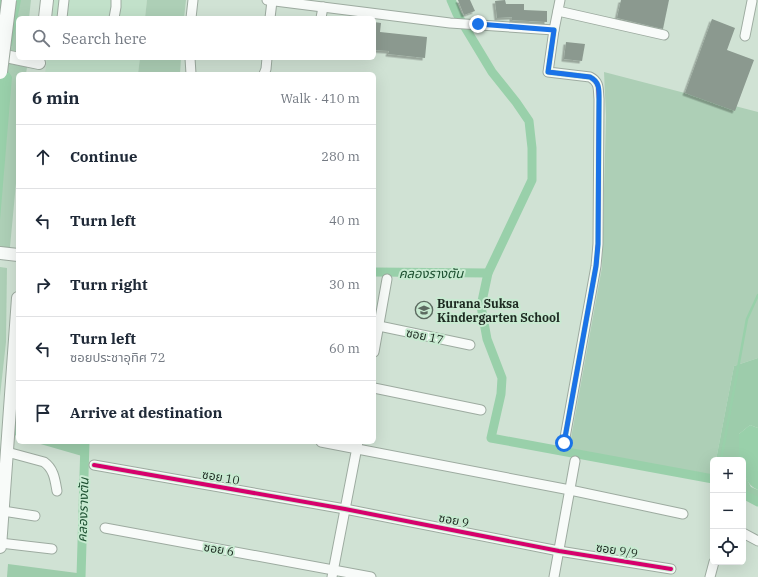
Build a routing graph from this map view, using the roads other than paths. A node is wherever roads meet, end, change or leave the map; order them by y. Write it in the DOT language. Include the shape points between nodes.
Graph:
graph roads {
  1 [pos="9,0"];
  2 [pos="47,0"];
  3 [pos="64,0"];
  4 [pos="116,0"];
  5 [pos="193,0"];
  6 [pos="270,0"];
  7 [pos="560,0"];
  8 [pos="753,2"];
  9 [pos="323,7"];
  10 [pos="558,11"];
  11 [pos="340,14"];
  12 [pos="44,16"];
  13 [pos="62,16"];
  14 [pos="114,16"];
  15 [pos="192,16"];
  16 [pos="270,16"];
  17 [pos="321,16"];
  18 [pos="364,16"];
  19 [pos="376,17"];
  20 [pos="554,30"];
  21 [pos="664,35"];
  22 [pos="744,36"];
  23 [pos="0,55"];
  24 [pos="16,59"];
  25 [pos="20,60"];
  26 [pos="190,60"];
  27 [pos="267,60"];
  28 [pos="39,65"];
  29 [pos="0,72"];
  30 [pos="191,72"];
  31 [pos="265,72"];
  32 [pos="0,253"];
  33 [pos="16,255"];
  34 [pos="387,278"];
  35 [pos="16,326"];
  36 [pos="379,326"];
  37 [pos="376,342"];
  38 [pos="470,345"];
  39 [pos="376,388"];
  40 [pos="480,410"];
  41 [pos="564,443"];
  42 [pos="345,444"];
  43 [pos="357,445"];
  44 [pos="7,452"];
  45 [pos="575,461"];
  46 [pos="94,464"];
  47 [pos="2,488"];
  48 [pos="570,490"];
  49 [pos="57,491"];
  50 [pos="345,509"];
  51 [pos="3,511"];
  52 [pos="683,514"];
  53 [pos="34,516"];
  54 [pos="105,528"];
  55 [pos="746,535"];
  56 [pos="758,541"];
  57 [pos="0,542"];
  58 [pos="0,547"];
  59 [pos="52,549"];
  60 [pos="559,551"];
  61 [pos="713,565"];
  62 [pos="671,569"];
  63 [pos="333,573"];
  64 [pos="371,577"];
  65 [pos="554,577"];
  66 [pos="710,577"];
  1 -- 29 [label="highway, bridge"];
  2 -- 12 [label="main road"];
  3 -- 13 [label="street"];
  4 -- 14 [label="street"];
  5 -- 15 [label="street"];
  6 -- 9 [label="street"];
  6 -- 16 [label="street"];
  7 -- 10 [label="street"];
  8 -- 22 [label="street"];
  9 -- 11 [label="street"];
  9 -- 17 [label="street"];
  10 -- 20 [label="street"];
  10 -- 21 [label="street"];
  11 -- 18 [label="street"];
  19 -- 20 [label="street"];
  20 -- 41 [label="street" via="548,72 595,79 599,99 598,244"];
  23 -- 24 [label="main road"];
  25 -- 28 [label="main road"];
  26 -- 30 [label="street"];
  27 -- 31 [label="street"];
  32 -- 33 [label="main road"];
  34 -- 36 [label="street"];
  35 -- 44 [label="main road"];
  36 -- 37 [label="street"];
  36 -- 38 [label="street, ซอย 17"];
  39 -- 40 [label="street"];
  42 -- 43 [label="street"];
  43 -- 48 [label="street"];
  43 -- 50 [label="street"];
  44 -- 47 [label="main road"];
  44 -- 49 [label="street" via="48,465 53,473"];
  45 -- 48 [label="street"];
  46 -- 50 [label="street, ซอย 10"];
  47 -- 51 [label="main road"];
  48 -- 52 [label="street"];
  48 -- 60 [label="street"];
  50 -- 60 [label="street, ซอย 9"];
  50 -- 63 [label="street"];
  51 -- 53 [label="street"];
  51 -- 57 [label="main road"];
  54 -- 63 [label="street, ซอย 6"];
  55 -- 56 [label="street"];
  57 -- 58 [label="main road"];
  57 -- 59 [label="street"];
  60 -- 62 [label="street, ซอย 9/9"];
  60 -- 65 [label="street"];
  61 -- 66 [label="street"];
  63 -- 64 [label="street, ซอย 6"];
}
